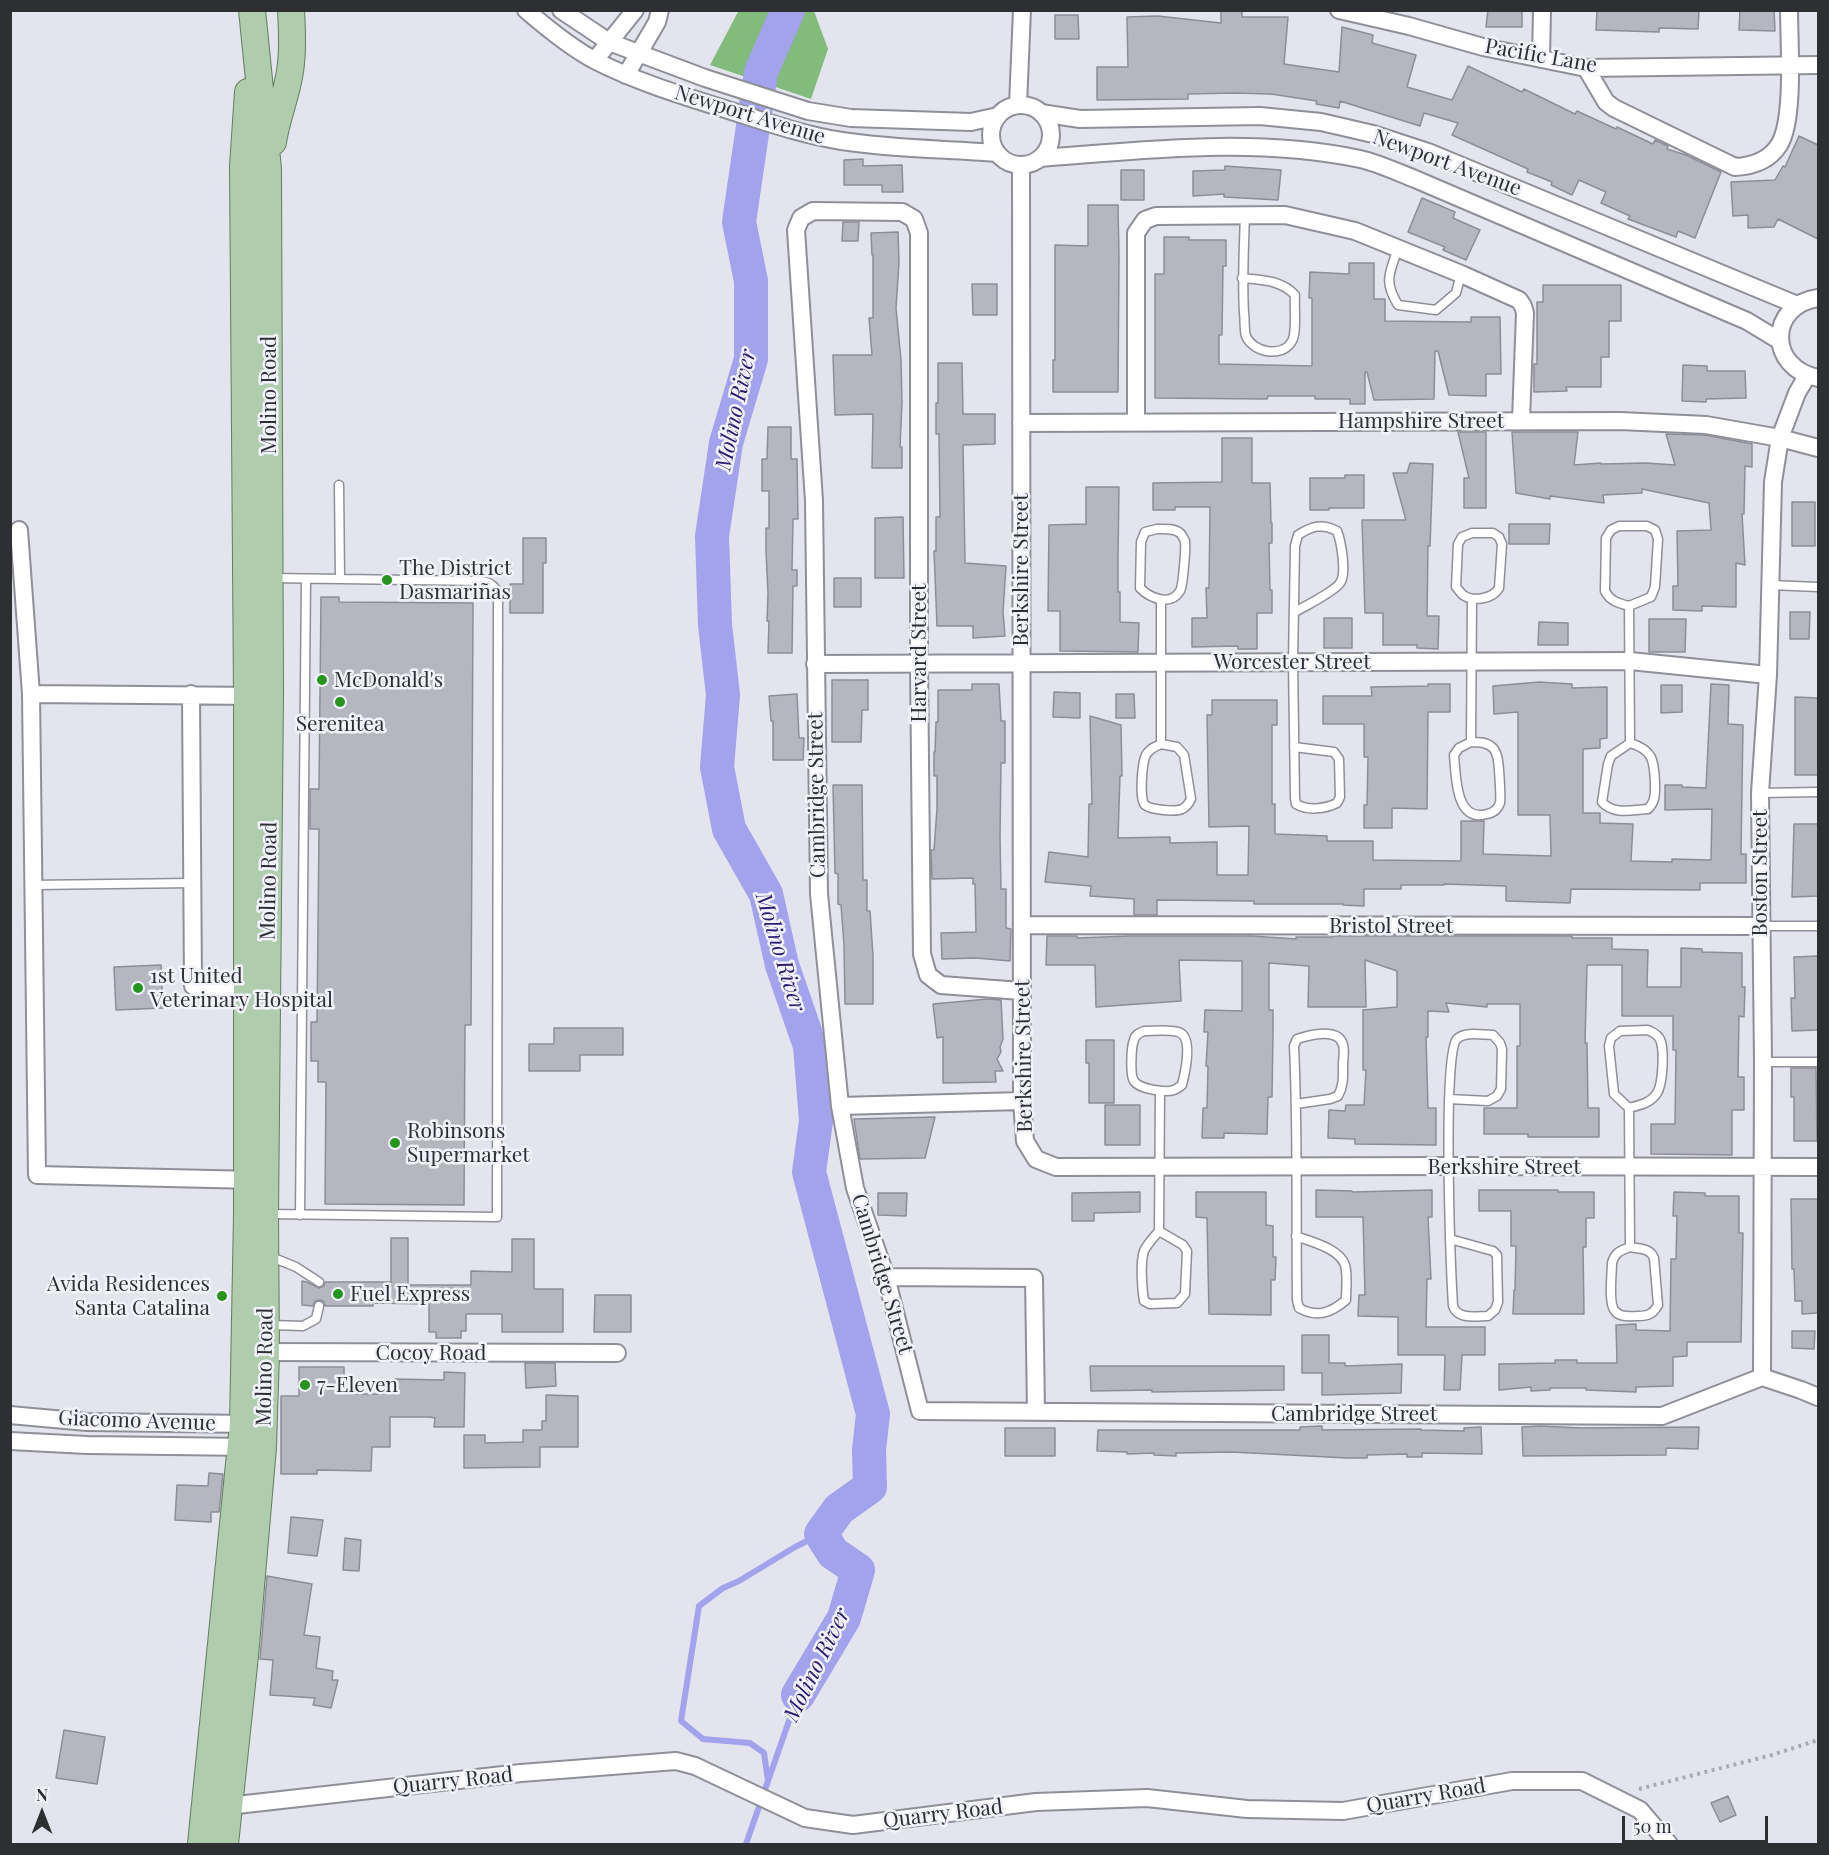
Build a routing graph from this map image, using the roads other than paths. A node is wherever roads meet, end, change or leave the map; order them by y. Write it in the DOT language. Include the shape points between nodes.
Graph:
graph roads {
  1 [pos="291,10"];
  2 [pos="526,10"];
  3 [pos="561,10"];
  4 [pos="635,10"];
  5 [pos="660,10"];
  6 [pos="1022,10"];
  7 [pos="1339,10"];
  8 [pos="1542,10"];
  9 [pos="1789,10"];
  10 [pos="252,17"];
  11 [pos="609,42"];
  12 [pos="638,53"];
  13 [pos="1541,59"];
  14 [pos="595,60"];
  15 [pos="1789,65"];
  16 [pos="1818,65"];
  17 [pos="1586,68"];
  18 [pos="626,75"];
  19 [pos="1018,105"];
  20 [pos="1041,113"];
  21 [pos="998,116"];
  22 [pos="996,153"];
  23 [pos="1041,158"];
  24 [pos="1021,165"];
  25 [pos="268,169"];
  26 [pos="1245,214"];
  27 [pos="919,233"];
  28 [pos="1398,248"];
  29 [pos="1461,274"];
  30 [pos="1242,278"];
  31 [pos="1818,298"];
  32 [pos="1797,305"];
  33 [pos="1780,341"];
  34 [pos="1813,377"];
  35 [pos="1521,420"];
  36 [pos="1136,422"];
  37 [pos="1021,423"];
  38 [pos="1780,438"];
  39 [pos="1818,448"];
  40 [pos="339,485"];
  41 [pos="19,530"];
  42 [pos="258,578"];
  43 [pos="306,579"];
  44 [pos="340,579"];
  45 [pos="1770,585"];
  46 [pos="1818,587"];
  47 [pos="1472,599"];
  48 [pos="1161,600"];
  49 [pos="1629,606"];
  50 [pos="1294,612"];
  51 [pos="1630,661"];
  52 [pos="1293,662"];
  53 [pos="1472,662"];
  54 [pos="1022,663"];
  55 [pos="1161,663"];
  56 [pos="815,664"];
  57 [pos="919,664"];
  58 [pos="1768,675"];
  59 [pos="31,694"];
  60 [pos="190,694"];
  61 [pos="259,696"];
  62 [pos="1471,742"];
  63 [pos="1630,743"];
  64 [pos="1161,744"];
  65 [pos="1294,747"];
  66 [pos="1818,792"];
  67 [pos="1760,793"];
  68 [pos="192,883"];
  69 [pos="32,885"];
  70 [pos="1022,926"];
  71 [pos="1761,926"];
  72 [pos="1818,926"];
  73 [pos="247,987"];
  74 [pos="1021,991"];
  75 [pos="1763,1062"];
  76 [pos="1818,1062"];
  77 [pos="1160,1090"];
  78 [pos="1449,1099"];
  79 [pos="1022,1101"];
  80 [pos="1296,1104"];
  81 [pos="840,1106"];
  82 [pos="1629,1108"];
  83 [pos="1449,1166"];
  84 [pos="1159,1167"];
  85 [pos="1295,1167"];
  86 [pos="1630,1167"];
  87 [pos="1762,1167"];
  88 [pos="1818,1167"];
  89 [pos="256,1180"];
  90 [pos="256,1214"];
  91 [pos="300,1215"];
  92 [pos="1158,1231"];
  93 [pos="1296,1236"];
  94 [pos="1450,1239"];
  95 [pos="1630,1247"];
  96 [pos="266,1255"];
  97 [pos="886,1277"];
  98 [pos="319,1282"];
  99 [pos="319,1306"];
  100 [pos="266,1325"];
  101 [pos="255,1352"];
  102 [pos="617,1353"];
  103 [pos="1762,1377"];
  104 [pos="1818,1397"];
  105 [pos="1036,1412"];
  106 [pos="10,1415"];
  107 [pos="253,1436"];
  108 [pos="10,1441"];
  109 [pos="217,1805"];
  110 [pos="201,1845"];
  111 [pos="225,1845"];
  112 [pos="1669,1845"];
  1 -- 25 [label="main road" via="291,63"];
  2 -- 14 [label="street, Newport Avenue"];
  3 -- 11 [label="street, Newport Avenue"];
  4 -- 11 [label="street"];
  5 -- 12 [label="street"];
  6 -- 19 [label="street"];
  7 -- 13 [label="street, Pacific Lane"];
  8 -- 13 [label="street"];
  9 -- 15 [label="street"];
  10 -- 25 [label="main road, Molino Road"];
  10 -- 42 [label="main road, Molino Road" via="243,166"];
  11 -- 12 [label="street, Newport Avenue"];
  11 -- 14 [label="street"];
  12 -- 18 [label="street"];
  12 -- 21 [label="street, Newport Avenue" via="808,111 851,118 971,122"];
  13 -- 17 [label="street, Pacific Lane"];
  14 -- 18 [label="street, Newport Avenue"];
  15 -- 16 [label="street, Pacific Lane"];
  15 -- 17 [label="street, Pacific Lane"];
  15 -- 17 [label="street" via="1788,119 1779,145 1764,160 1735,167 1614,108 1606,102"];
  18 -- 22 [label="street, Newport Avenue" via="799,133 876,145"];
  19 -- 20 [label="street"];
  19 -- 21 [label="street"];
  20 -- 23 [label="street" via="1047,121 1050,141"];
  20 -- 32 [label="street, Newport Avenue" via="1080,119 1260,116 1321,122 1373,134 1428,152"];
  21 -- 22 [label="street" via="990,134"];
  22 -- 24 [label="street" via="1011,164"];
  23 -- 24 [label="street"];
  23 -- 33 [label="street, Newport Avenue" via="1260,146 1362,159 1737,316"];
  24 -- 37 [label="street, Berkshire Street"];
  25 -- 42 [label="main road, Molino Road"];
  26 -- 28 [label="street" via="1285,214 1355,231"];
  26 -- 30 [label="lane"];
  26 -- 36 [label="street" via="1156,216 1145,220 1136,233"];
  27 -- 56 [label="street, Cambridge Street" via="914,219 902,212 813,211 801,218 796,230 814,501"];
  27 -- 57 [label="street, Harvard Street"];
  28 -- 29 [label="street"];
  28 -- 29 [label="lane" via="1388,279 1398,305 1436,310 1456,293"];
  29 -- 35 [label="street" via="1519,300 1523,306"];
  30 -- 30 [label="lane" via="1246,335 1252,344 1262,351 1278,351 1288,346 1294,339 1294,295 1277,282"];
  31 -- 32 [label="street"];
  32 -- 33 [label="street" via="1784,321"];
  33 -- 34 [label="street" via="1788,362"];
  34 -- 38 [label="street, Boston Street" via="1797,393"];
  35 -- 36 [label="street, Hampshire Street"];
  35 -- 38 [label="street, Hampshire Street" via="1706,426"];
  36 -- 37 [label="street, Hampshire Street"];
  37 -- 54 [label="street, Berkshire Street"];
  38 -- 39 [label="street, Hampshire Street"];
  38 -- 45 [label="street, Boston Street" via="1773,482"];
  40 -- 44 [label="lane"];
  41 -- 59 [label="street"];
  42 -- 43 [label="lane"];
  42 -- 61 [label="main road, Molino Road"];
  43 -- 44 [label="lane"];
  43 -- 91 [label="lane"];
  44 -- 91 [label="lane" via="482,581 496,587 498,594 497,1217"];
  45 -- 46 [label="lane"];
  45 -- 58 [label="street, Boston Street"];
  47 -- 47 [label="lane" via="1490,597 1499,588 1502,544 1493,533 1472,533 1462,537 1458,544 1456,587"];
  47 -- 53 [label="lane"];
  48 -- 48 [label="lane" via="1140,588 1141,542 1145,532 1174,530 1185,541 1182,584 1174,598"];
  48 -- 55 [label="lane"];
  49 -- 49 [label="lane" via="1651,597 1655,587 1658,539 1655,530 1647,526 1619,526 1606,538 1605,591 1608,598"];
  49 -- 51 [label="lane"];
  50 -- 50 [label="lane" via="1298,535 1310,528 1327,526 1337,531 1341,540 1340,584"];
  50 -- 52 [label="lane"];
  51 -- 53 [label="street, Worcester Street"];
  51 -- 58 [label="street, Worcester Street"];
  51 -- 63 [label="lane"];
  52 -- 53 [label="street, Worcester Street"];
  52 -- 55 [label="street, Worcester Street"];
  52 -- 65 [label="lane"];
  53 -- 62 [label="lane"];
  54 -- 55 [label="street, Worcester Street"];
  54 -- 57 [label="street, Worcester Street"];
  54 -- 70 [label="street, Berkshire Street"];
  55 -- 64 [label="lane"];
  56 -- 57 [label="street, Worcester Street"];
  56 -- 81 [label="street, Cambridge Street" via="819,894"];
  57 -- 74 [label="street, Harvard Street" via="922,954 928,975 941,985"];
  58 -- 67 [label="street, Boston Street"];
  59 -- 60 [label="street"];
  59 -- 69 [label="street"];
  60 -- 61 [label="street"];
  60 -- 68 [label="street"];
  61 -- 73 [label="main road, Molino Road"];
  61 -- 89 [label="main road, Molino Road"];
  62 -- 62 [label="lane" via="1454,755 1459,796 1470,813 1484,815 1495,811 1500,803 1497,756 1493,747"];
  63 -- 63 [label="lane" via="1611,756 1608,764 1602,802 1616,811 1648,809 1655,795 1654,761 1641,746"];
  64 -- 64 [label="lane" via="1177,747 1184,755 1191,799 1181,810 1154,809 1141,800 1145,758 1152,747"];
  65 -- 65 [label="lane" via="1334,752 1339,759 1337,803 1303,808 1296,804"];
  66 -- 67 [label="lane"];
  67 -- 71 [label="street, Boston Street"];
  68 -- 69 [label="lane"];
  68 -- 73 [label="street" via="193,986"];
  69 -- 89 [label="street" via="37,1175"];
  70 -- 71 [label="street, Bristol Street"];
  70 -- 74 [label="street, Berkshire Street"];
  71 -- 72 [label="lane"];
  71 -- 75 [label="street, Boston Street"];
  73 -- 89 [label="main road, Molino Road"];
  74 -- 79 [label="street, Berkshire Street"];
  75 -- 76 [label="lane"];
  75 -- 87 [label="street, Boston Street"];
  77 -- 77 [label="lane" via="1174,1090 1182,1085 1186,1037 1179,1032 1144,1031 1134,1040 1133,1081"];
  77 -- 84 [label="lane"];
  78 -- 78 [label="lane" via="1488,1101 1497,1096 1501,1089 1502,1049 1493,1035 1466,1034 1457,1039 1452,1047"];
  78 -- 83 [label="lane"];
  79 -- 81 [label="street"];
  79 -- 84 [label="street, Berkshire Street" via="1025,1141 1036,1159 1056,1167"];
  80 -- 80 [label="lane" via="1338,1096 1343,1087 1341,1039 1332,1034 1297,1039"];
  80 -- 85 [label="lane"];
  81 -- 97 [label="street, Cambridge Street" via="855,1188"];
  82 -- 82 [label="lane" via="1647,1103 1657,1094 1661,1083 1662,1043 1648,1030 1620,1031 1611,1038 1614,1094"];
  82 -- 86 [label="lane"];
  83 -- 85 [label="street, Berkshire Street"];
  83 -- 86 [label="street, Berkshire Street"];
  83 -- 94 [label="lane"];
  84 -- 85 [label="street, Berkshire Street"];
  84 -- 92 [label="lane"];
  85 -- 93 [label="lane"];
  86 -- 87 [label="street, Berkshire Street"];
  86 -- 95 [label="lane"];
  87 -- 88 [label="street, Berkshire Street"];
  87 -- 103 [label="street, Boston Street"];
  89 -- 90 [label="main road, Molino Road"];
  90 -- 91 [label="lane"];
  90 -- 96 [label="main road, Molino Road"];
  90 -- 101 [label="main road, Molino Road"];
  92 -- 92 [label="lane" via="1142,1256 1144,1300 1150,1304 1177,1303 1185,1294 1186,1251 1183,1245"];
  93 -- 93 [label="lane" via="1299,1308 1327,1313 1346,1300 1346,1267 1331,1251"];
  94 -- 94 [label="lane" via="1455,1311 1462,1316 1488,1316 1498,1302 1497,1255"];
  95 -- 95 [label="lane" via="1647,1250 1654,1258 1658,1305 1647,1316 1621,1316 1612,1303 1612,1263 1617,1252"];
  96 -- 98 [label="lane"];
  96 -- 100 [label="main road, Molino Road"];
  97 -- 105 [label="street, Cambridge Street" via="920,1411"];
  97 -- 105 [label="street" via="1034,1278"];
  99 -- 100 [label="lane" via="316,1319 303,1326"];
  100 -- 101 [label="main road, Molino Road"];
  101 -- 102 [label="street, Cocoy Road"];
  101 -- 107 [label="main road, Molino Road"];
  103 -- 104 [label="street"];
  103 -- 105 [label="street, Cambridge Street" via="1662,1416"];
  106 -- 107 [label="street, Giacomo Avenue"];
  107 -- 108 [label="street, Giacomo Avenue" via="87,1444"];
  107 -- 109 [label="main road, Molino Road"];
  109 -- 110 [label="main road, Molino Road"];
  109 -- 111 [label="main road, Molino Road"];
  109 -- 112 [label="street, Quarry Road" via="676,1761 695,1766 805,1818 853,1825 1036,1802 1148,1798 1247,1809 1343,1810 1512,1781 1582,1781 1640,1810"];
}
